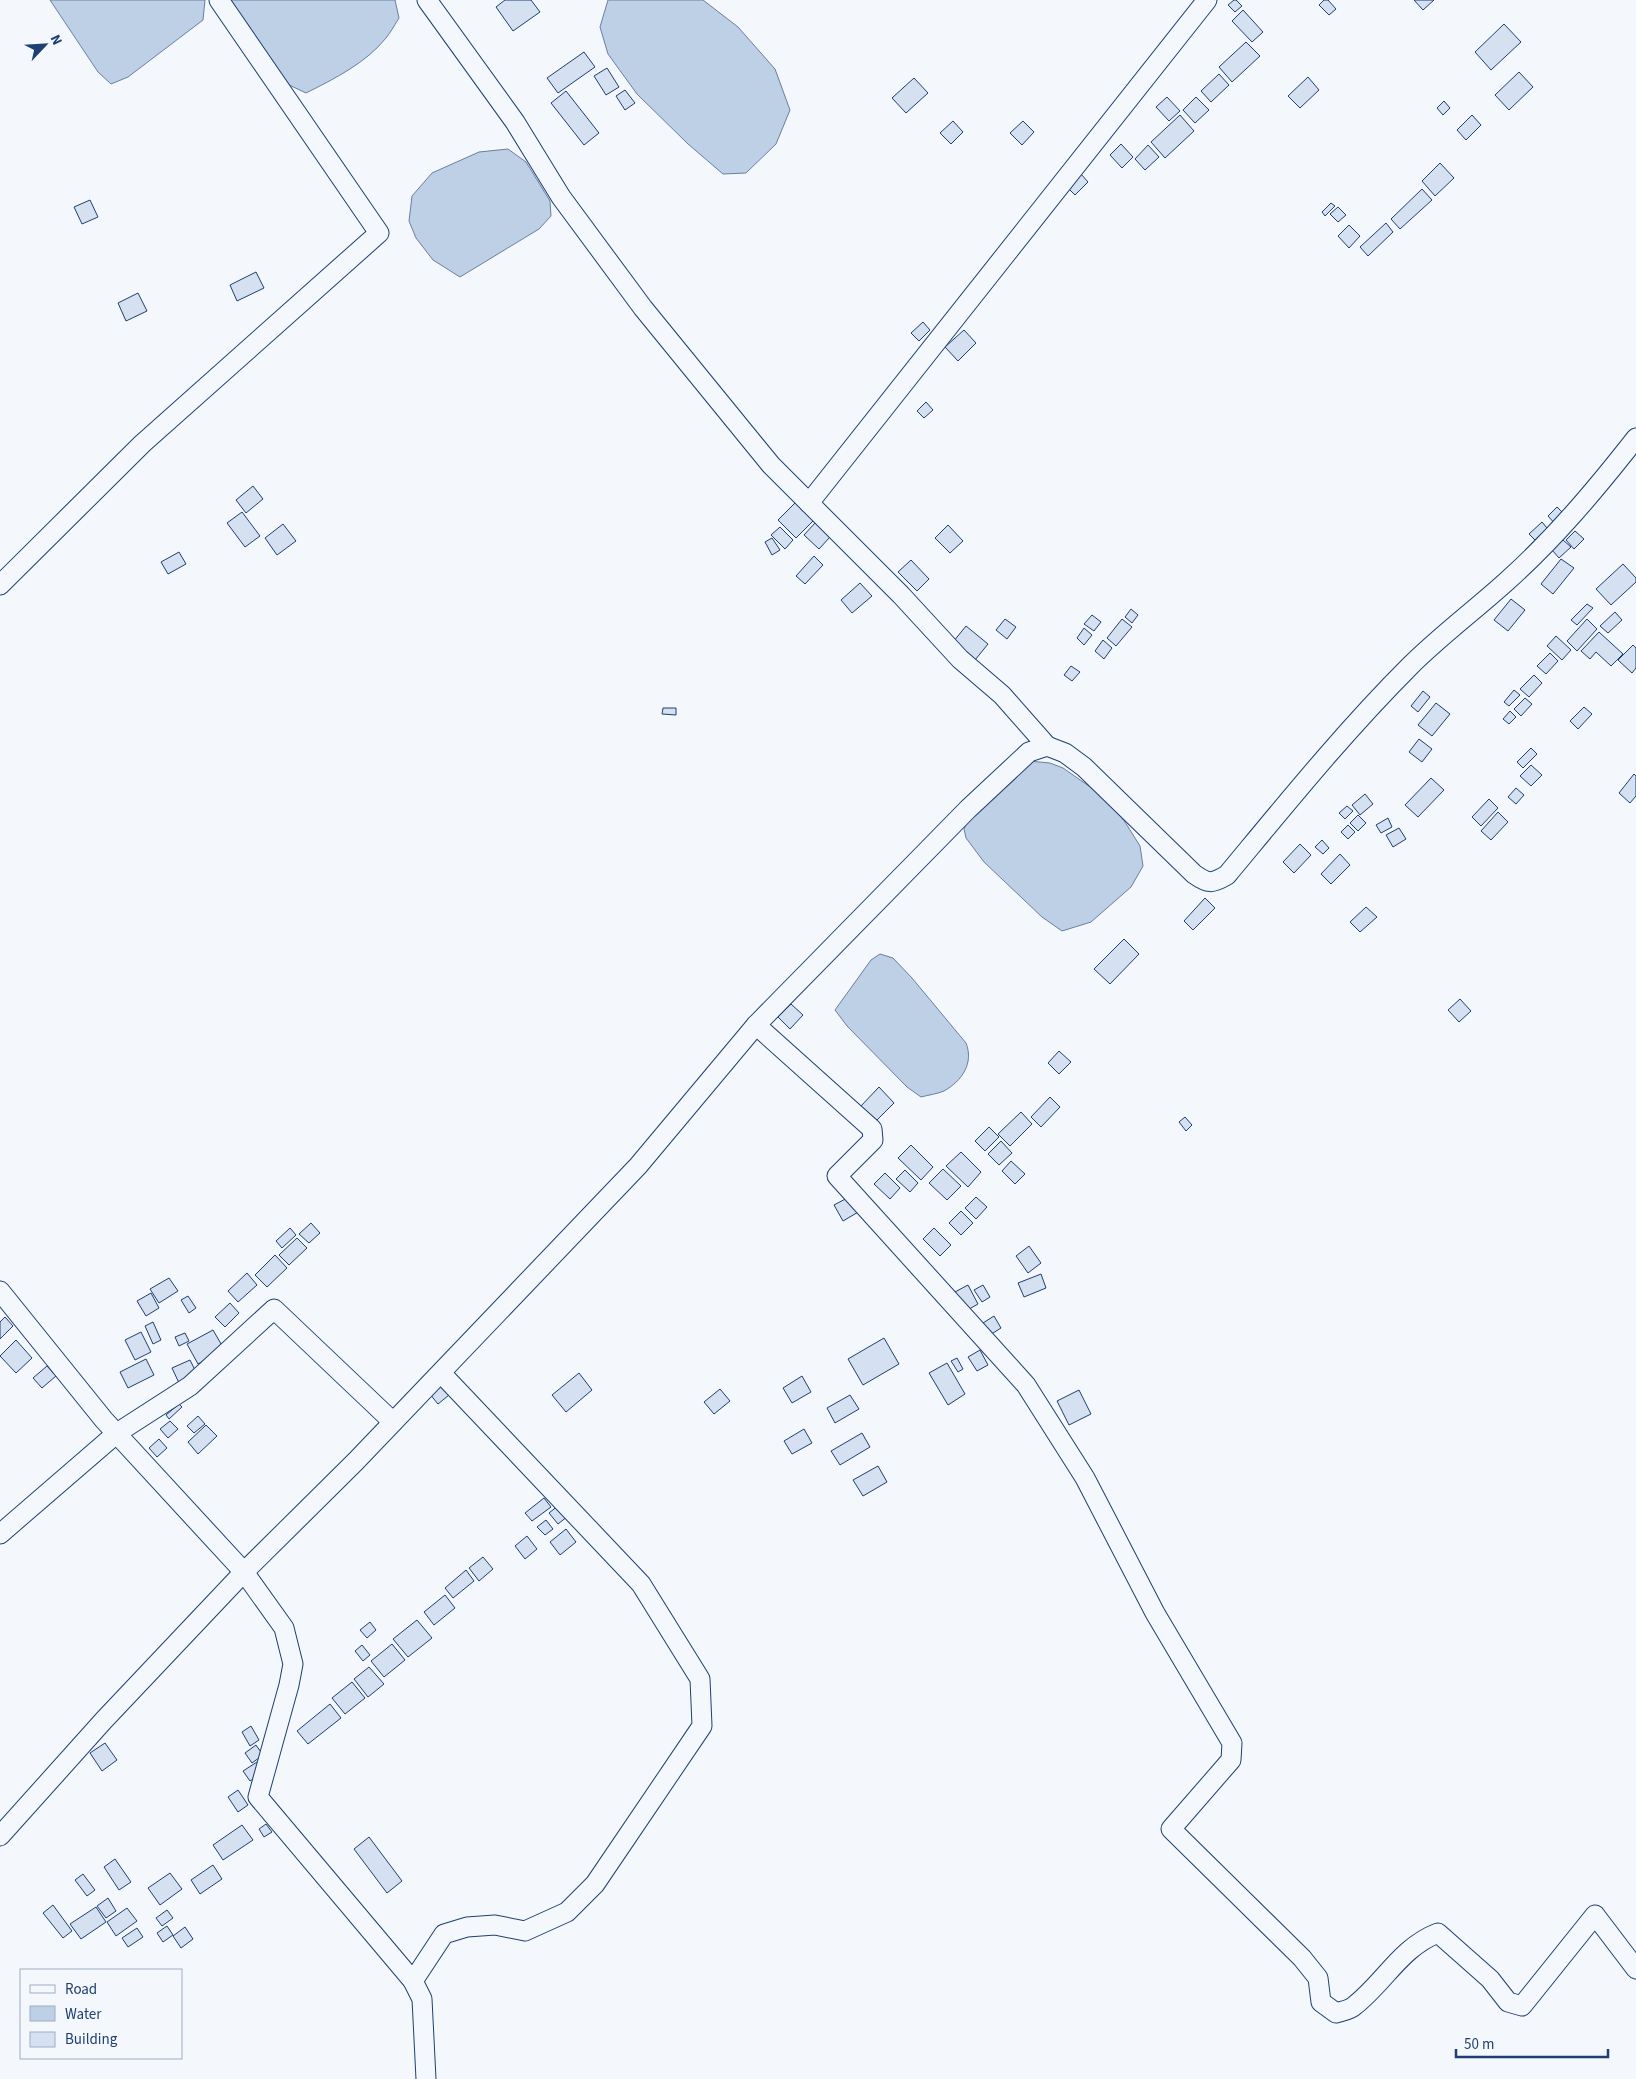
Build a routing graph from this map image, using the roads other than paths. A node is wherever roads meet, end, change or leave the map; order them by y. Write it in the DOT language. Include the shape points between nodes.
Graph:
graph roads {
  1 [pos="218,0"];
  2 [pos="427,0"];
  3 [pos="1207,0"];
  4 [pos="1636,438"];
  5 [pos="809,502"];
  6 [pos="0,585"];
  7 [pos="1047,746"];
  8 [pos="756,1024"];
  9 [pos="0,1291"];
  10 [pos="441,1373"];
  11 [pos="393,1422"];
  12 [pos="117,1433"];
  13 [pos="0,1534"];
  14 [pos="244,1572"];
  15 [pos="0,1836"];
  16 [pos="1636,1969"];
  17 [pos="413,1981"];
  18 [pos="426,2079"];
  1 -- 6 [label="street" via="378,233 142,444"];
  2 -- 5 [label="street" via="515,122 561,197 643,308 771,465"];
  3 -- 5 [label="street"];
  4 -- 7 [label="street" via="1564,526 1410,666 1325,759 1227,875 1217,882 1205,882 1194,874 1084,767 1065,753"];
  5 -- 7 [label="street" via="960,659 1002,696"];
  7 -- 8 [label="street" via="1030,752 968,809"];
  8 -- 10 [label="street" via="638,1166"];
  8 -- 16 [label="street" via="872,1129 873,1140 836,1176 1026,1385 1085,1478 1155,1613 1232,1743 1231,1760 1172,1829 1302,1958 1318,1978 1321,2002 1336,2013 1353,2008 1412,1947 1438,1933 1490,1979 1508,2002 1522,2006 1595,1915"];
  9 -- 12 [label="street"];
  10 -- 11 [label="street"];
  10 -- 17 [label="street" via="641,1584 700,1679 702,1726 595,1884 567,1912 525,1931 495,1925 467,1927 444,1934"];
  11 -- 12 [label="street" via="274,1309 190,1386"];
  11 -- 14 [label="street"];
  12 -- 13 [label="street"];
  12 -- 14 [label="street"];
  14 -- 15 [label="street"];
  14 -- 17 [label="street" via="284,1628 293,1664 258,1797"];
  17 -- 18 [label="street" via="422,1999"];
}
